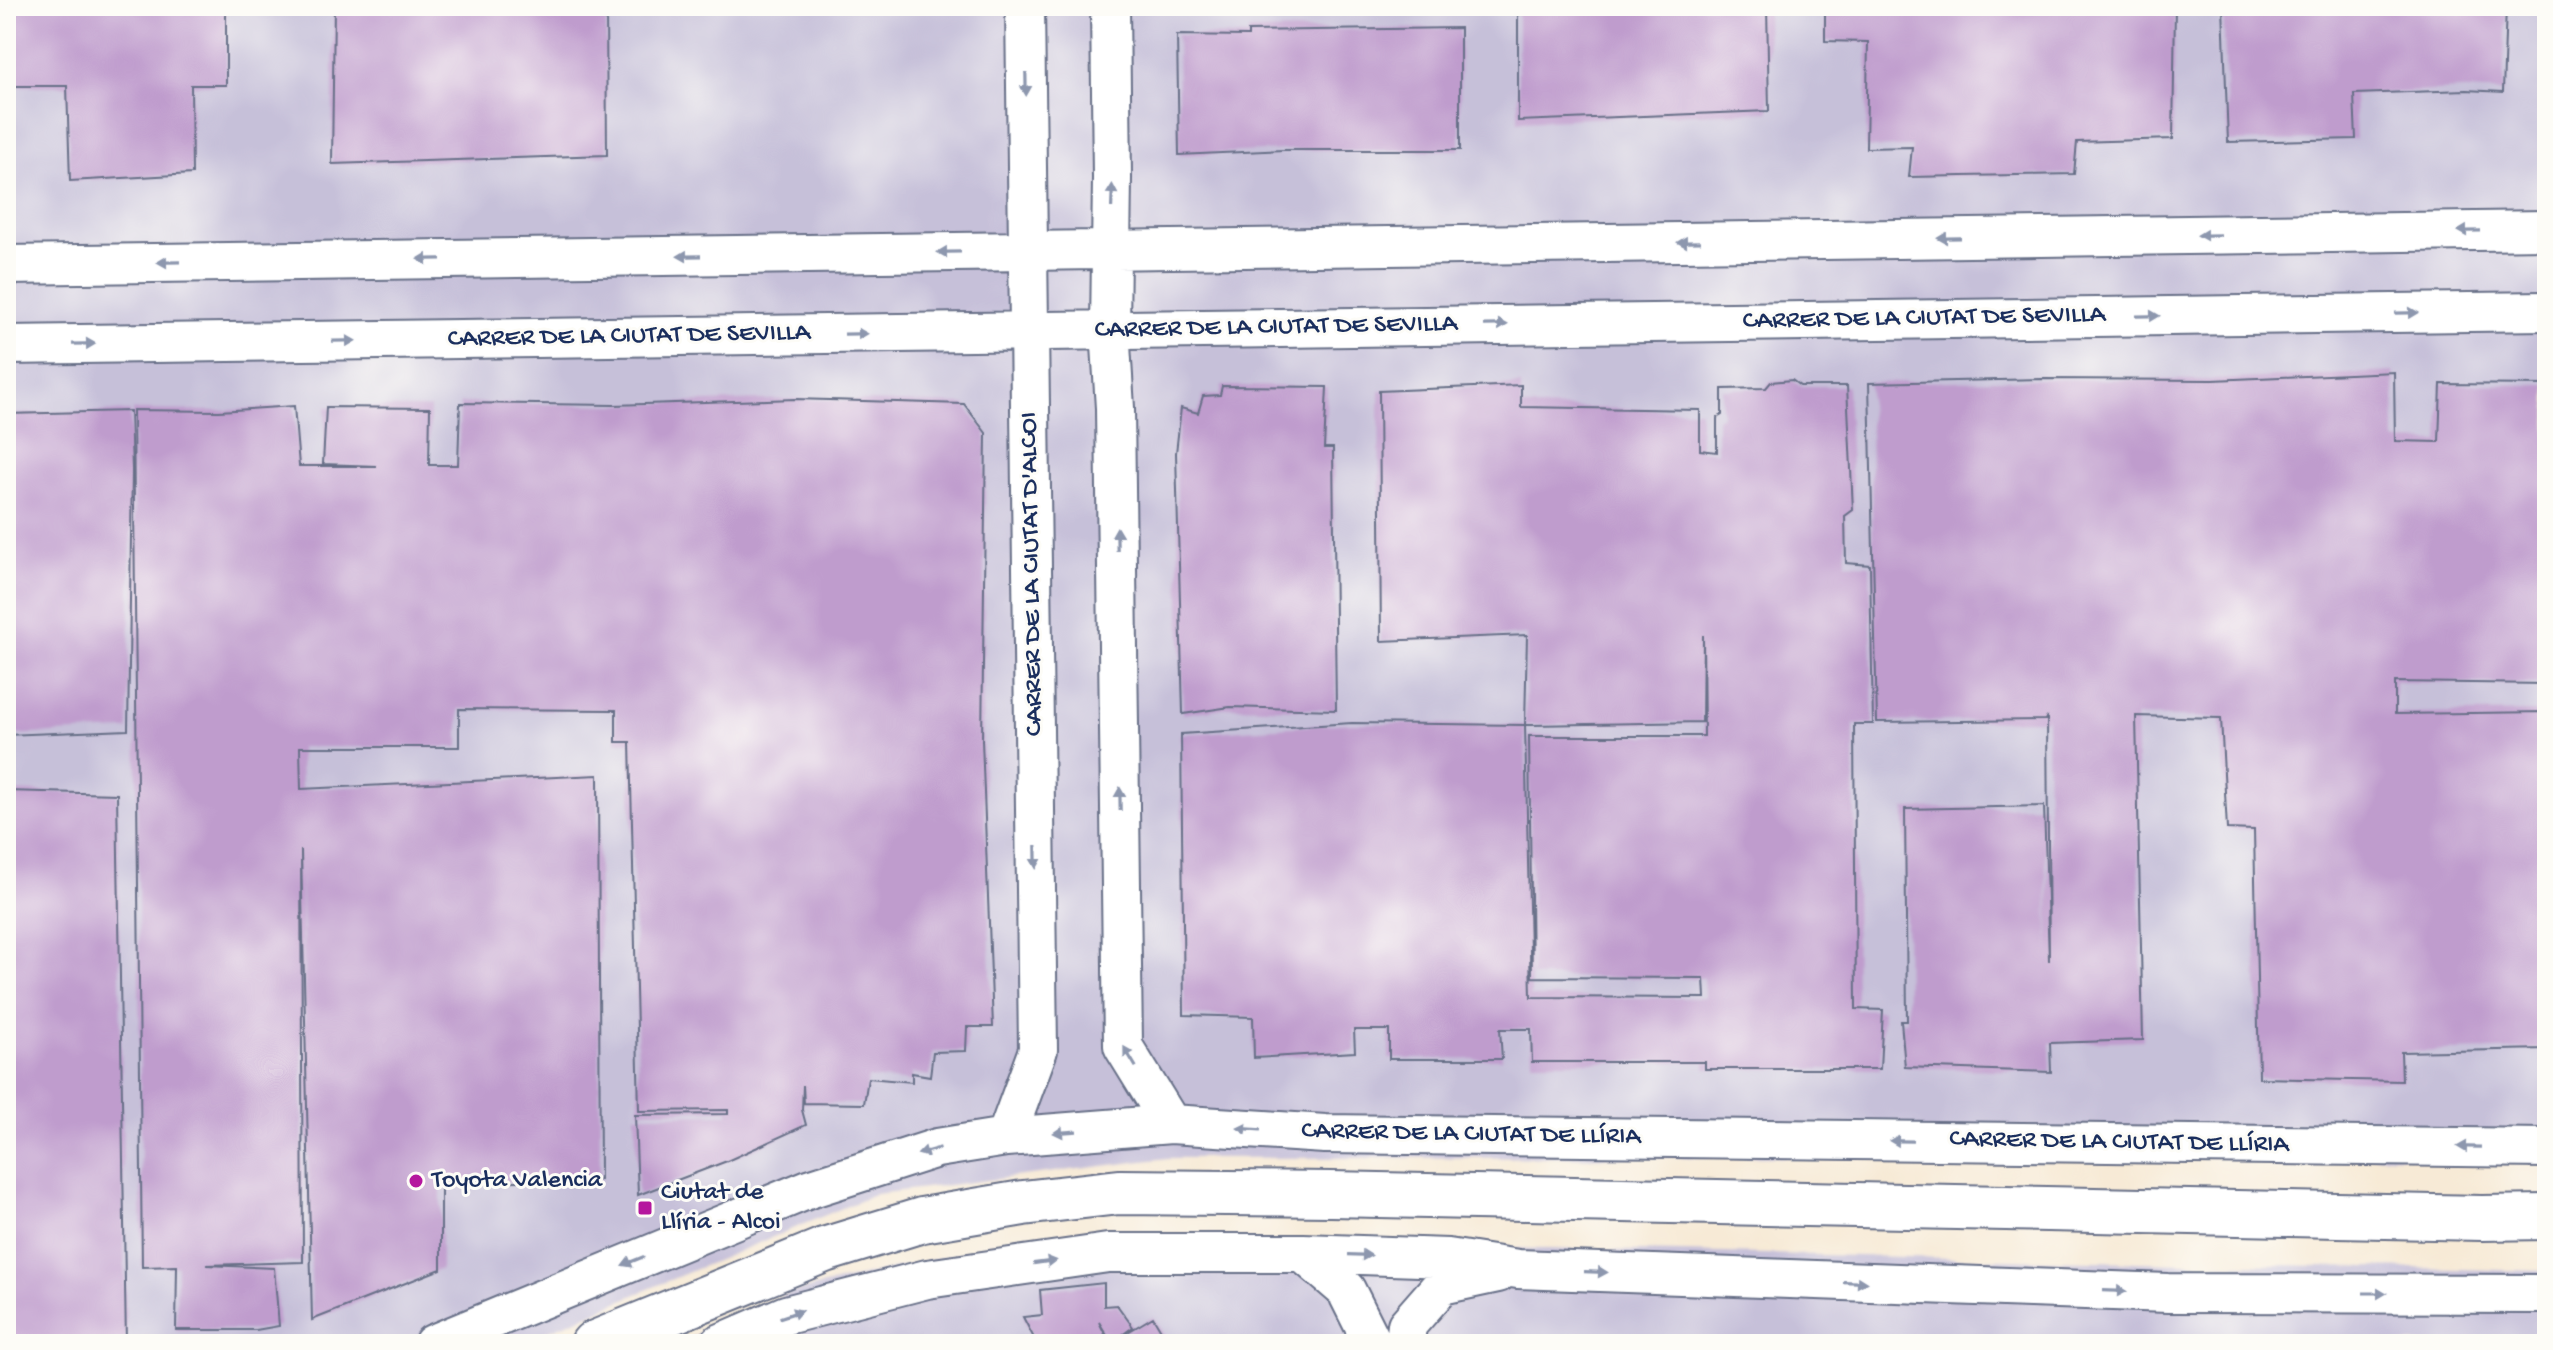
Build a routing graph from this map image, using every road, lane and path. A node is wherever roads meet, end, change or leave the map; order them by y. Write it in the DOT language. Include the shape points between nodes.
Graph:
graph roads {
  1 [pos="1025,6"];
  2 [pos="1110,6"];
  3 [pos="2547,230"];
  4 [pos="1110,250"];
  5 [pos="1027,251"];
  6 [pos="6,265"];
  7 [pos="2547,311"];
  8 [pos="1110,329"];
  9 [pos="1029,331"];
  10 [pos="6,345"];
  11 [pos="1171,1124"];
  12 [pos="1006,1137"];
  13 [pos="2547,1148"];
  14 [pos="2547,1217"];
  15 [pos="1303,1253"];
  16 [pos="1518,1269"];
  17 [pos="2547,1294"];
  18 [pos="433,1344"];
  19 [pos="593,1344"];
  20 [pos="719,1344"];
  21 [pos="1373,1344"];
  22 [pos="1405,1344"];
  1 -- 5 [label="street, CARRER DE LA CIUTAT D'ALCOI, one-way"];
  4 -- 2 [label="street, one-way"];
  3 -- 4 [label="street, one-way"];
  4 -- 5 [label="street"];
  4 -- 8 [label="street"];
  5 -- 6 [label="street, one-way"];
  5 -- 9 [label="street, CARRER DE LA CIUTAT D'ALCOI"];
  8 -- 7 [label="street, CARRER DE LA CIUTAT DE SEVILLA, one-way"];
  8 -- 9 [label="street, CARRER DE LA CIUTAT DE SEVILLA"];
  11 -- 8 [label="street, one-way" via="1123,1046"];
  10 -- 9 [label="street, CARRER DE LA CIUTAT DE SEVILLA, one-way"];
  9 -- 12 [label="street, CARRER DE LA CIUTAT D'ALCOI, one-way" via="1038,1050"];
  11 -- 12 [label="street, CARRER DE LA CIUTAT DE LLÍRIA, one-way"];
  13 -- 11 [label="street, CARRER DE LA CIUTAT DE LLÍRIA, one-way" via="1325,1134"];
  12 -- 18 [label="street, CARRER DE LA CIUTAT DE LLÍRIA, one-way" via="937,1148 809,1189"];
  14 -- 19 [label="street" via="1119,1192 922,1220 824,1250"];
  15 -- 16 [label="street, one-way" via="1448,1258"];
  20 -- 15 [label="street, one-way" via="786,1315 927,1279 1108,1253"];
  15 -- 21 [label="street" via="1346,1290"];
  16 -- 17 [label="street, one-way" via="2168,1293"];
  16 -- 22 [label="street" via="1442,1285 1407,1325"];
}
